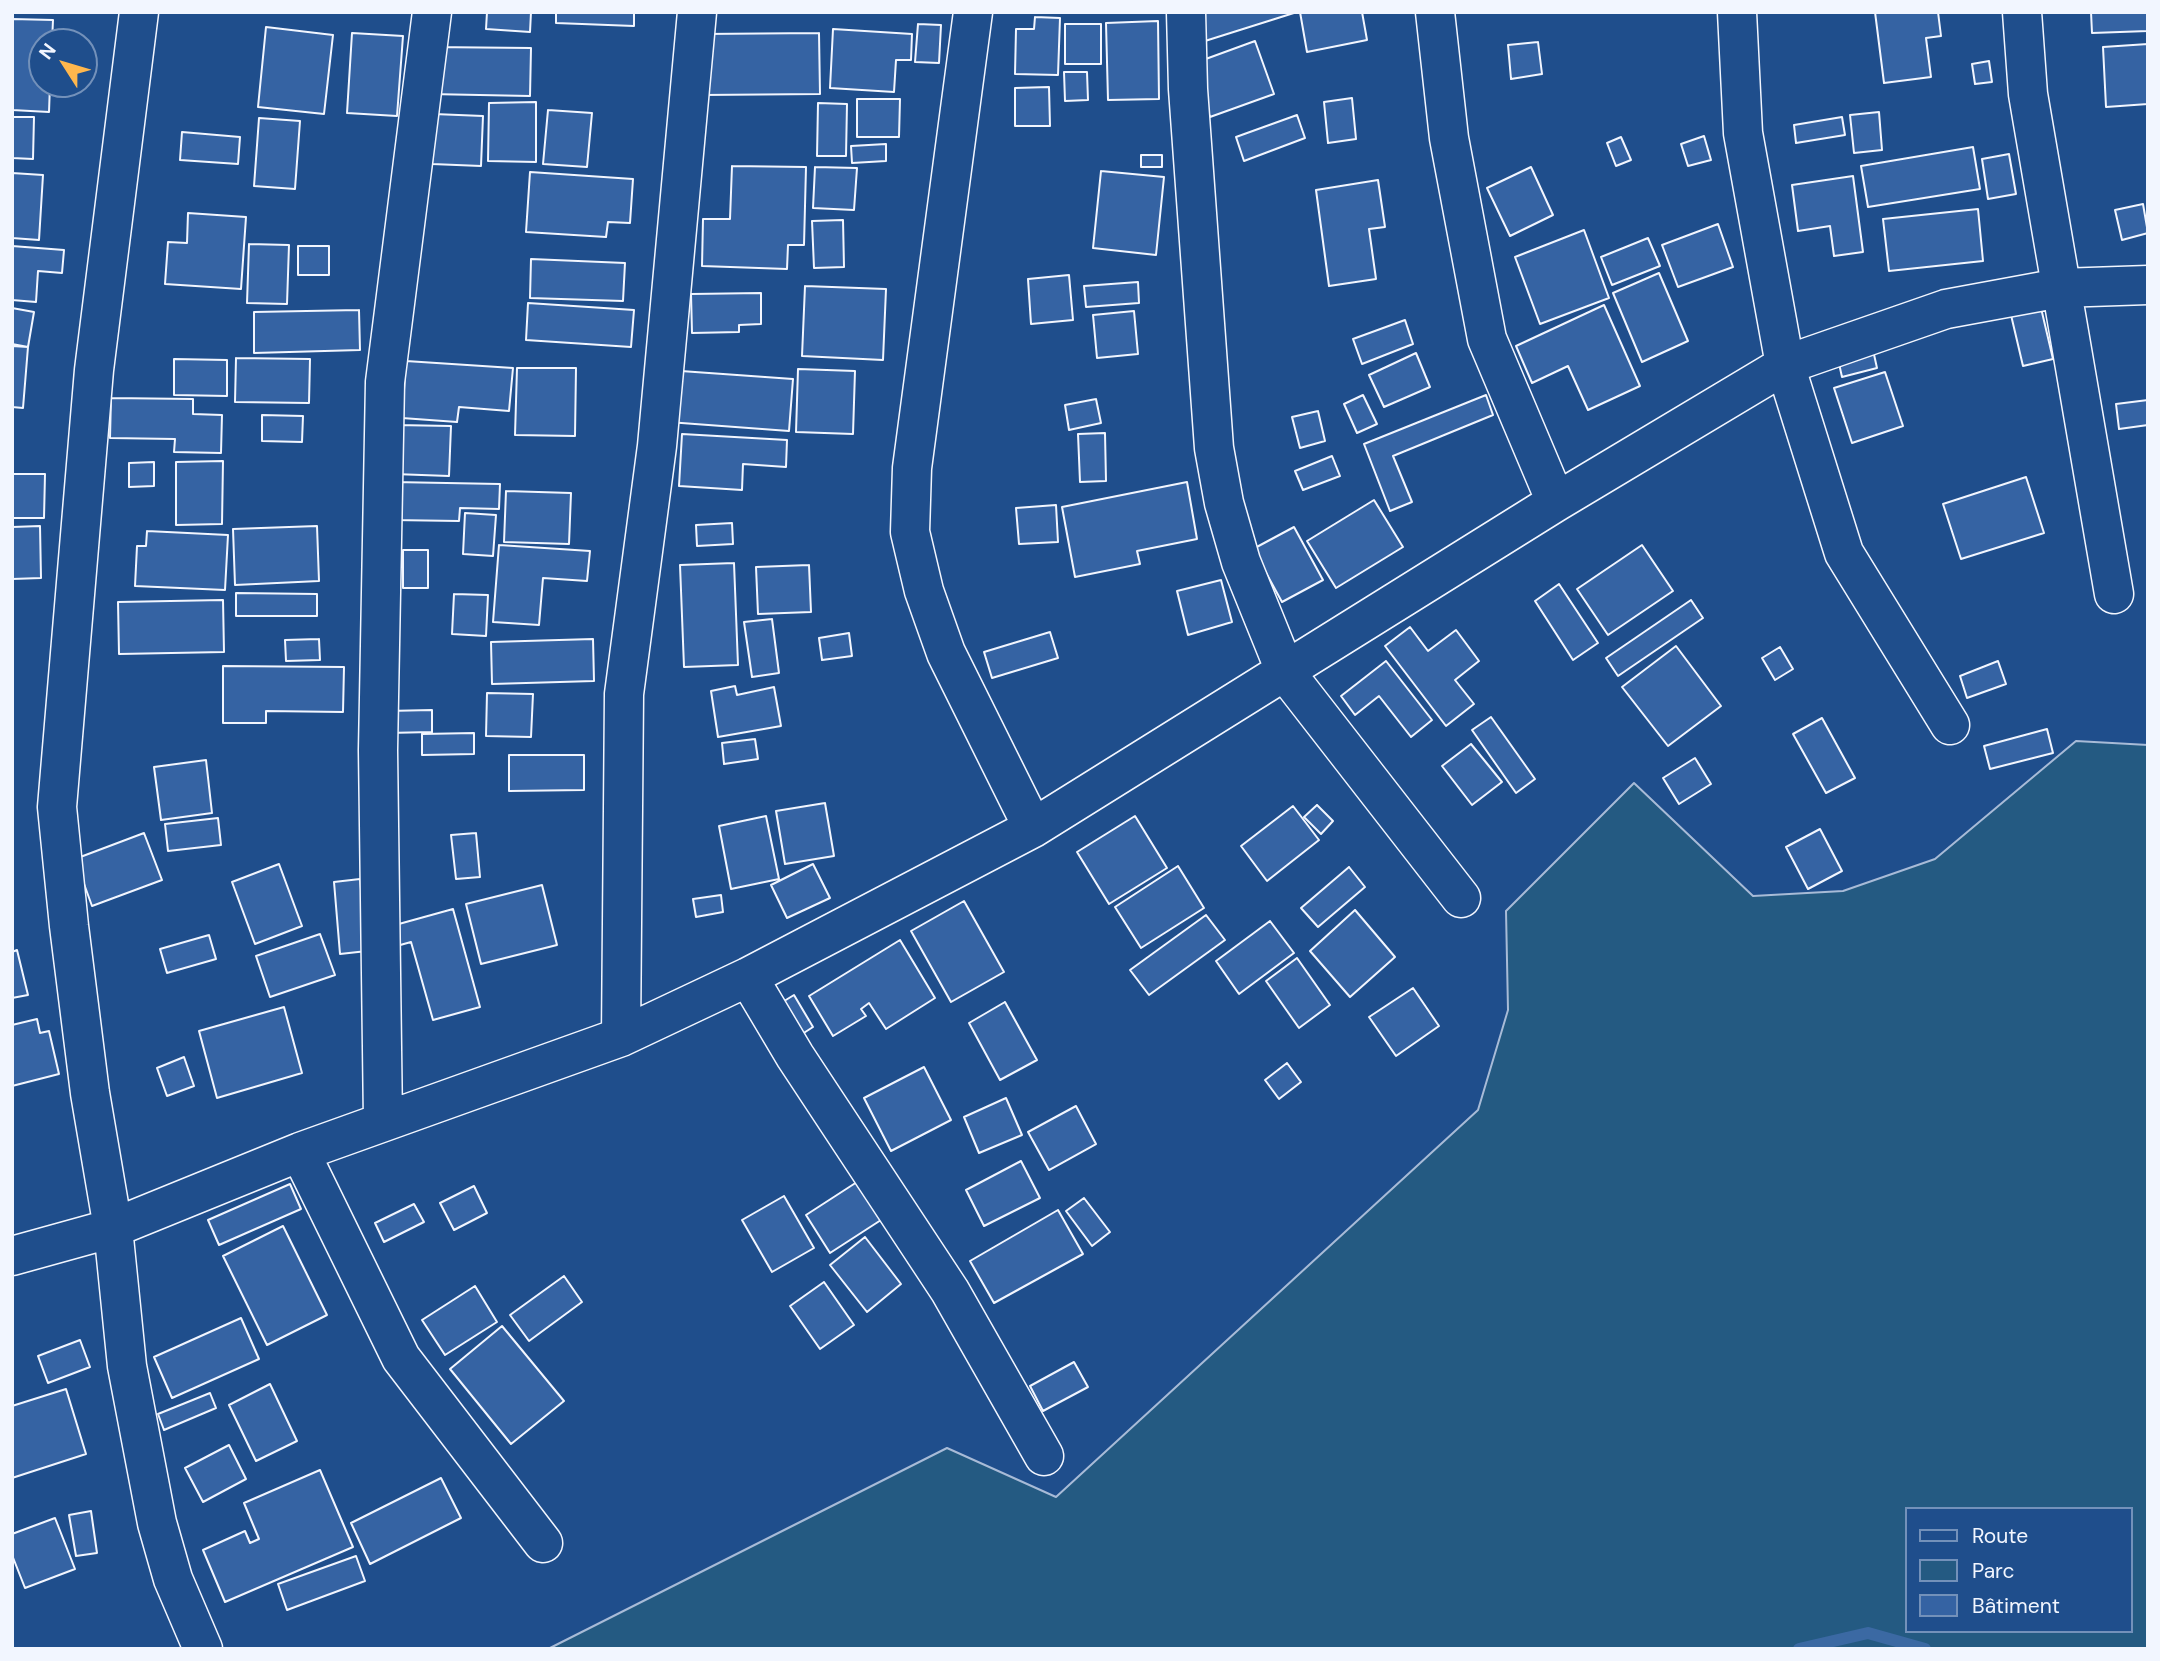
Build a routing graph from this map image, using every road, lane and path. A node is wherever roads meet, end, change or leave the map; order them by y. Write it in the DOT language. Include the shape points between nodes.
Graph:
graph roads {
  1 [pos="139,12"];
  2 [pos="432,12"];
  3 [pos="697,12"];
  4 [pos="973,12"];
  5 [pos="1186,12"];
  6 [pos="1435,12"];
  7 [pos="1737,12"];
  8 [pos="2022,12"];
  9 [pos="2148,285"];
  10 [pos="2060,288"];
  11 [pos="1785,365"];
  12 [pos="1556,502"];
  13 [pos="2114,594"];
  14 [pos="1286,673"];
  15 [pos="1950,725"];
  16 [pos="1033,828"];
  17 [pos="1461,898"];
  18 [pos="748,977"];
  19 [pos="621,1037"];
  20 [pos="383,1122"];
  21 [pos="300,1152"];
  22 [pos="113,1228"];
  23 [pos="12,1256"];
  24 [pos="1044,1455"];
  25 [pos="542,1543"];
  26 [pos="203,1649"];
  1 -- 22 [label="street" via="94,370 57,807 90,1093"];
  2 -- 20 [label="street" via="385,382 378,750"];
  3 -- 19 [label="street" via="657,446 624,694"];
  4 -- 16 [label="street" via="912,468 910,531 924,591 946,653"];
  5 -- 14 [label="street" via="1214,449 1241,562"];
  6 -- 12 [label="street" via="1448,138 1487,339"];
  7 -- 11 [label="street" via="1743,133"];
  8 -- 10 [label="street" via="2028,94"];
  9 -- 10 [label="street"];
  10 -- 11 [label="street" via="1946,309"];
  10 -- 13 [label="street"];
  11 -- 12 [label="street"];
  11 -- 15 [label="street" via="1844,552"];
  12 -- 14 [label="street"];
  14 -- 16 [label="street"];
  14 -- 17 [label="street"];
  16 -- 18 [label="street"];
  18 -- 19 [label="street"];
  18 -- 24 [label="street" via="950,1291"];
  19 -- 20 [label="street"];
  20 -- 21 [label="street"];
  21 -- 22 [label="street"];
  21 -- 25 [label="street" via="401,1358"];
  22 -- 23 [label="street"];
  22 -- 26 [label="street" via="127,1366 157,1523 173,1579"];
}
